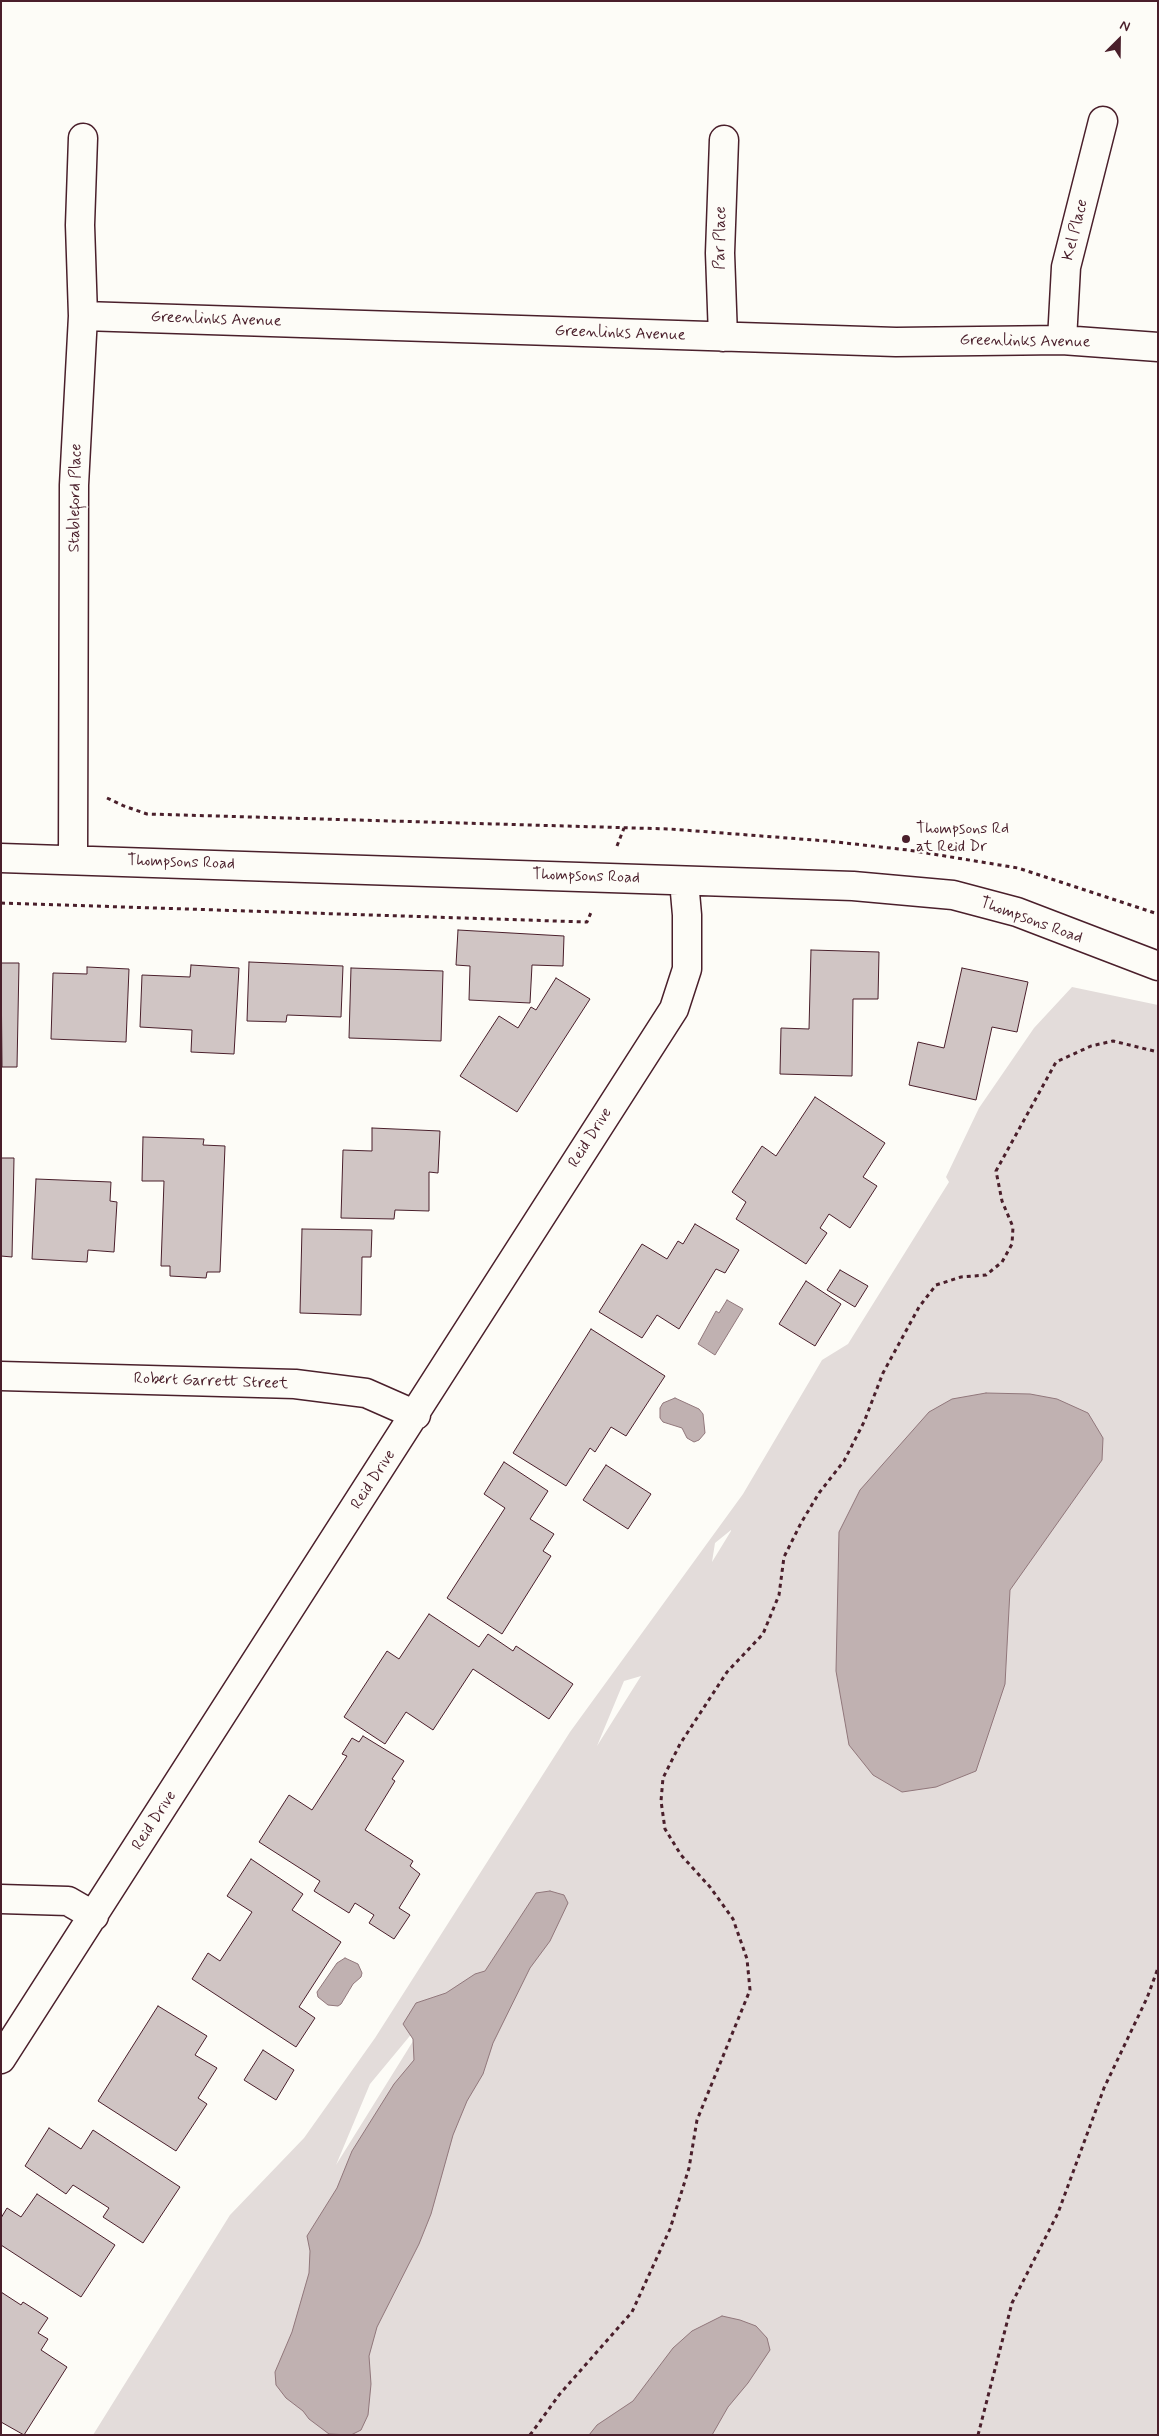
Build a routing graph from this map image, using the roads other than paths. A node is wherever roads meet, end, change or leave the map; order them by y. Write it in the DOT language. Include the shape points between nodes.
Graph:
graph roads {
  1 [pos="1103,121"];
  2 [pos="83,138"];
  3 [pos="724,140"];
  4 [pos="83,316"];
  5 [pos="723,337"];
  6 [pos="1062,340"];
  7 [pos="1158,347"];
  8 [pos="1,858"];
  9 [pos="73,859"];
  10 [pos="684,881"];
  11 [pos="1158,966"];
  12 [pos="1,1376"];
  13 [pos="416,1415"];
  14 [pos="1,1899"];
  15 [pos="94,1916"];
  16 [pos="1,2059"];
  1 -- 6 [label="street, Kel Place" via="1066,267"];
  2 -- 4 [label="street, Stableford Place" via="80,225"];
  3 -- 5 [label="street, Par Place" via="720,253"];
  4 -- 5 [label="street, Greenlinks Avenue"];
  4 -- 9 [label="street, Stableford Place" via="74,485"];
  5 -- 6 [label="street, Greenlinks Avenue" via="896,342"];
  6 -- 7 [label="street, Greenlinks Avenue"];
  8 -- 9 [label="street, Thompsons Road"];
  9 -- 10 [label="street, Thompsons Road"];
  10 -- 11 [label="street, Thompsons Road" via="853,886 954,894 1017,912"];
  10 -- 13 [label="street, Reid Drive" via="687,968 674,1008"];
  12 -- 13 [label="street, Robert Garrett Street" via="295,1384 366,1393"];
  13 -- 15 [label="street, Reid Drive"];
  14 -- 15 [label="street" via="68,1901"];
  15 -- 16 [label="street, Reid Drive"];
}
